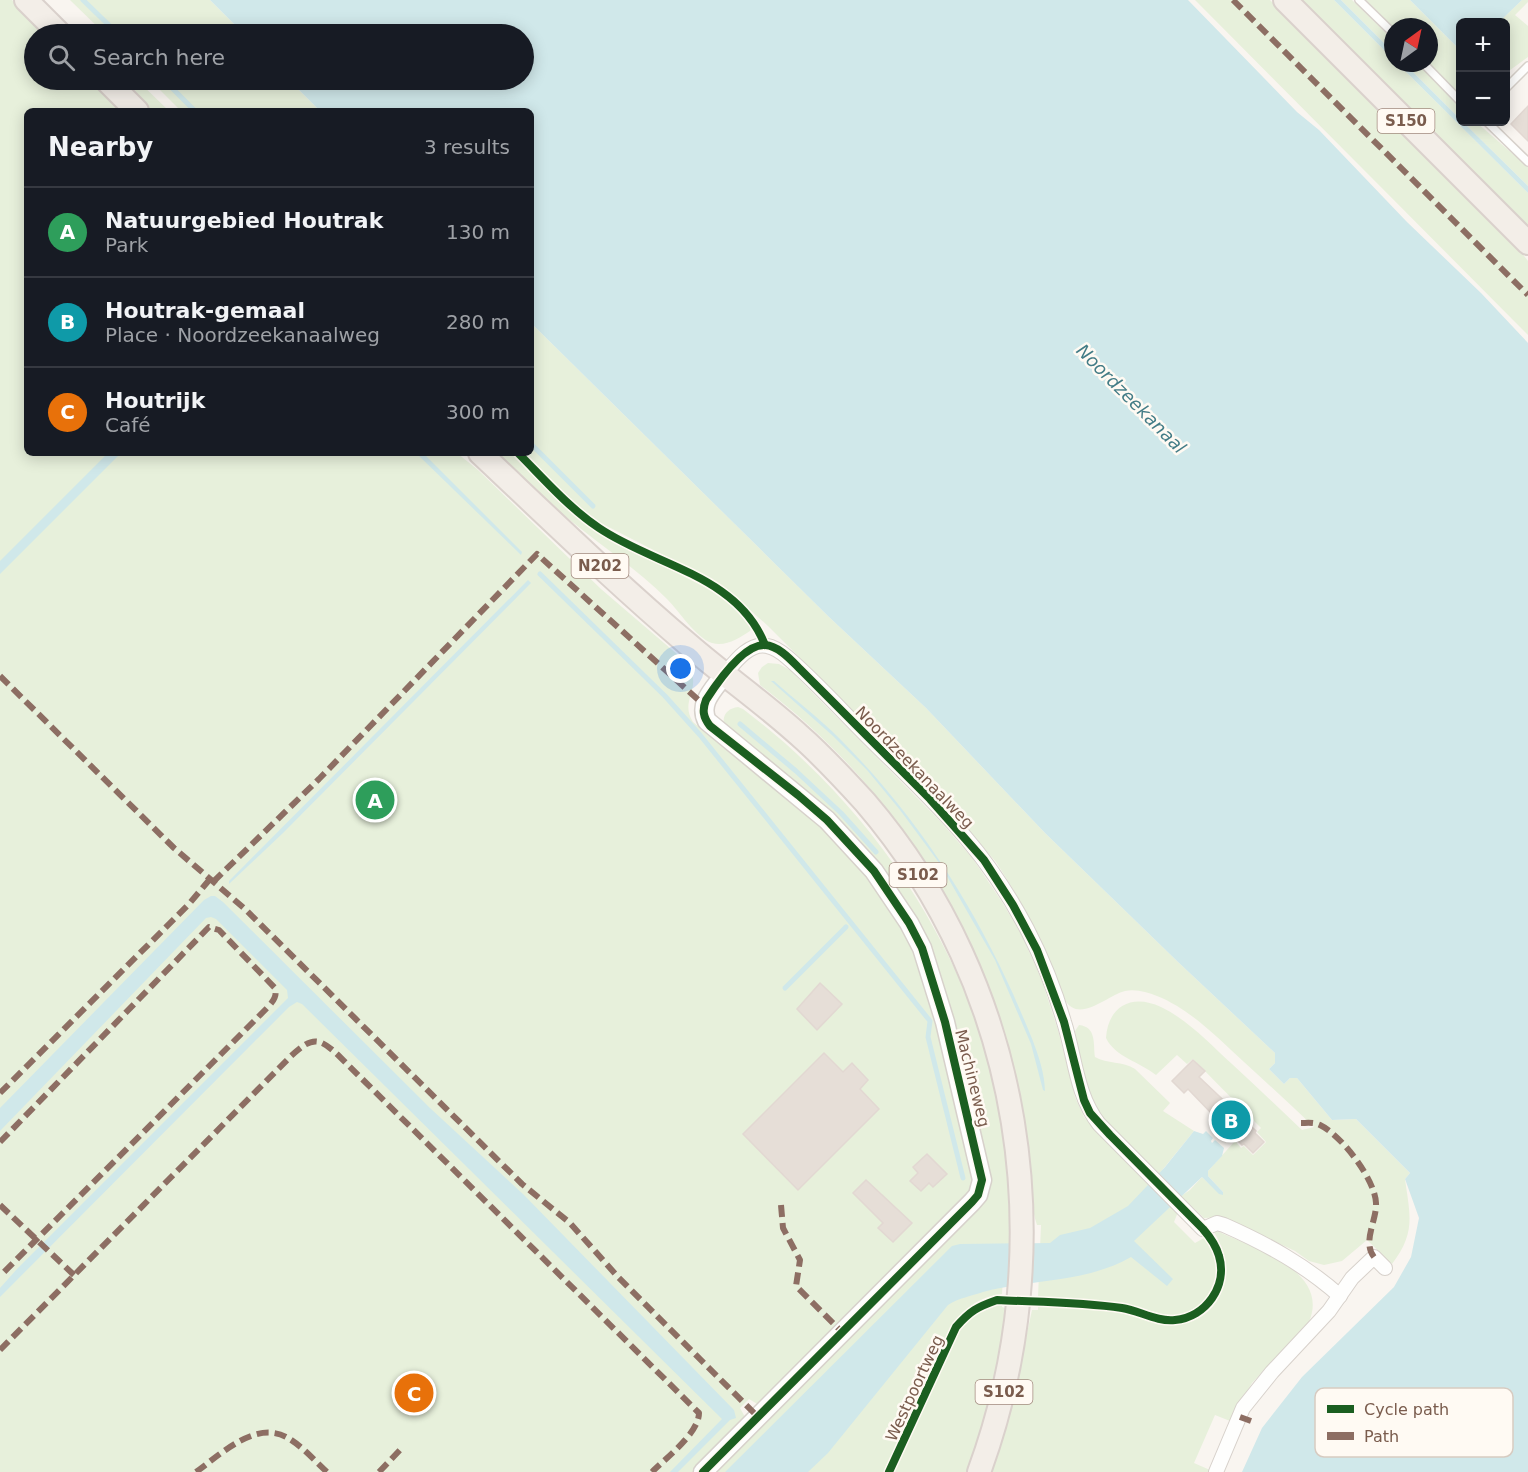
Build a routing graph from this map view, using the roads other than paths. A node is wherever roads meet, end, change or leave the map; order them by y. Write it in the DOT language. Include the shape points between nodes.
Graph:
graph roads {
  1 [pos="26,0"];
  2 [pos="1284,0"];
  3 [pos="1359,0"];
  4 [pos="50,24"];
  5 [pos="1384,24"];
  6 [pos="1528,66"];
  7 [pos="1432,72"];
  8 [pos="1510,84"];
  9 [pos="116,90"];
  10 [pos="1456,96"];
  11 [pos="134,108"];
  12 [pos="1490,126"];
  13 [pos="1528,162"];
  14 [pos="1528,243"];
  15 [pos="483,456"];
  16 [pos="724,675"];
  17 [pos="1385,1268"];
  18 [pos="1340,1296"];
  19 [pos="703,1472"];
  20 [pos="979,1472"];
  21 [pos="1216,1472"];
  1 -- 4 [label="main road"];
  2 -- 14 [label="main road, S150"];
  3 -- 5 [label="lane"];
  6 -- 8 [label="lane"];
  7 -- 10 [label="lane"];
  9 -- 11 [label="main road"];
  12 -- 13 [label="lane"];
  15 -- 16 [label="main road, N202"];
  16 -- 18 [label="street, Noordzeekanaalweg" via="754,647 765,645 785,655 930,799 967,838 999,881 1027,929 1064,1022 1090,1113 1203,1228 1224,1225 1273,1248"];
  16 -- 19 [label="street, Machineweg" via="704,705 706,721 839,832 879,877 915,934 945,1022 982,1180 972,1202"];
  16 -- 20 [label="main road, S102" via="798,734 844,779 887,830 934,903 963,960 996,1048 1015,1135 1023,1224 1019,1309 1004,1392"];
  17 -- 18 [label="street" via="1374,1257"];
  18 -- 21 [label="street" via="1243,1408"];
}
